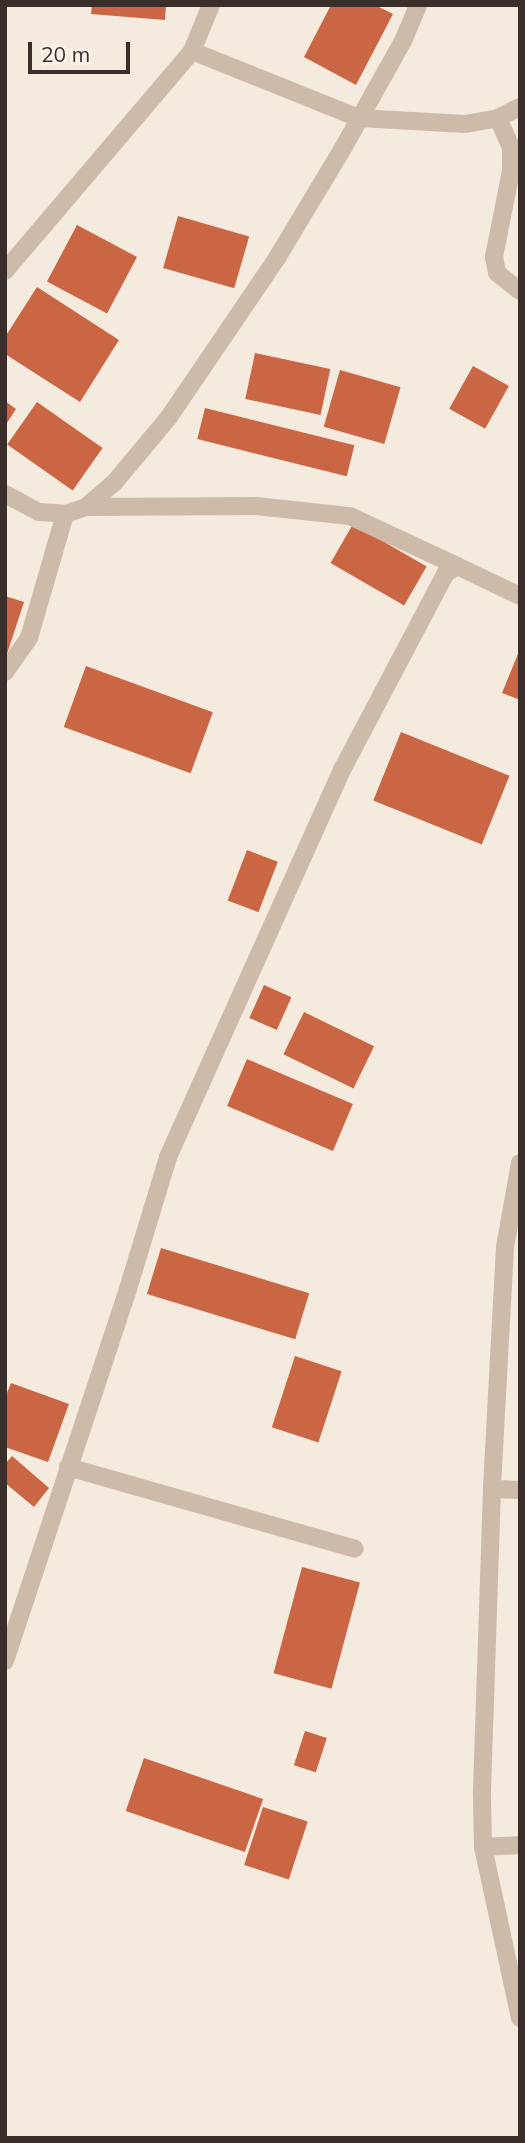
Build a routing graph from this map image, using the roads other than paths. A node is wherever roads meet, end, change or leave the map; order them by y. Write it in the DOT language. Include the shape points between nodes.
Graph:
graph roads {
  1 [pos="211,5"];
  2 [pos="418,5"];
  3 [pos="192,51"];
  4 [pos="520,107"];
  5 [pos="359,118"];
  6 [pos="498,118"];
  7 [pos="5,271"];
  8 [pos="520,291"];
  9 [pos="5,494"];
  10 [pos="86,507"];
  11 [pos="65,514"];
  12 [pos="457,566"];
  13 [pos="520,596"];
  14 [pos="5,672"];
  15 [pos="520,1163"];
  16 [pos="68,1467"];
  17 [pos="492,1489"];
  18 [pos="520,1490"];
  19 [pos="355,1549"];
  20 [pos="5,1661"];
  21 [pos="520,1845"];
  22 [pos="483,1847"];
  23 [pos="520,2018"];
  1 -- 3 [label="street"];
  2 -- 5 [label="street"];
  3 -- 5 [label="street"];
  3 -- 7 [label="street"];
  4 -- 6 [label="street"];
  5 -- 6 [label="street" via="465,124"];
  5 -- 10 [label="street" via="277,258 169,417 114,483"];
  6 -- 8 [label="street" via="511,147 511,171 494,257 497,273"];
  9 -- 11 [label="street" via="39,512"];
  10 -- 11 [label="street"];
  10 -- 12 [label="street" via="256,506 349,516"];
  11 -- 14 [label="street" via="29,639"];
  12 -- 13 [label="street"];
  12 -- 16 [label="street" via="446,573 343,768 168,1157"];
  15 -- 17 [label="street" via="505,1247"];
  16 -- 19 [label="street"];
  16 -- 20 [label="street"];
  17 -- 18 [label="street"];
  17 -- 22 [label="street"];
  21 -- 22 [label="street"];
  22 -- 23 [label="street"];
}
